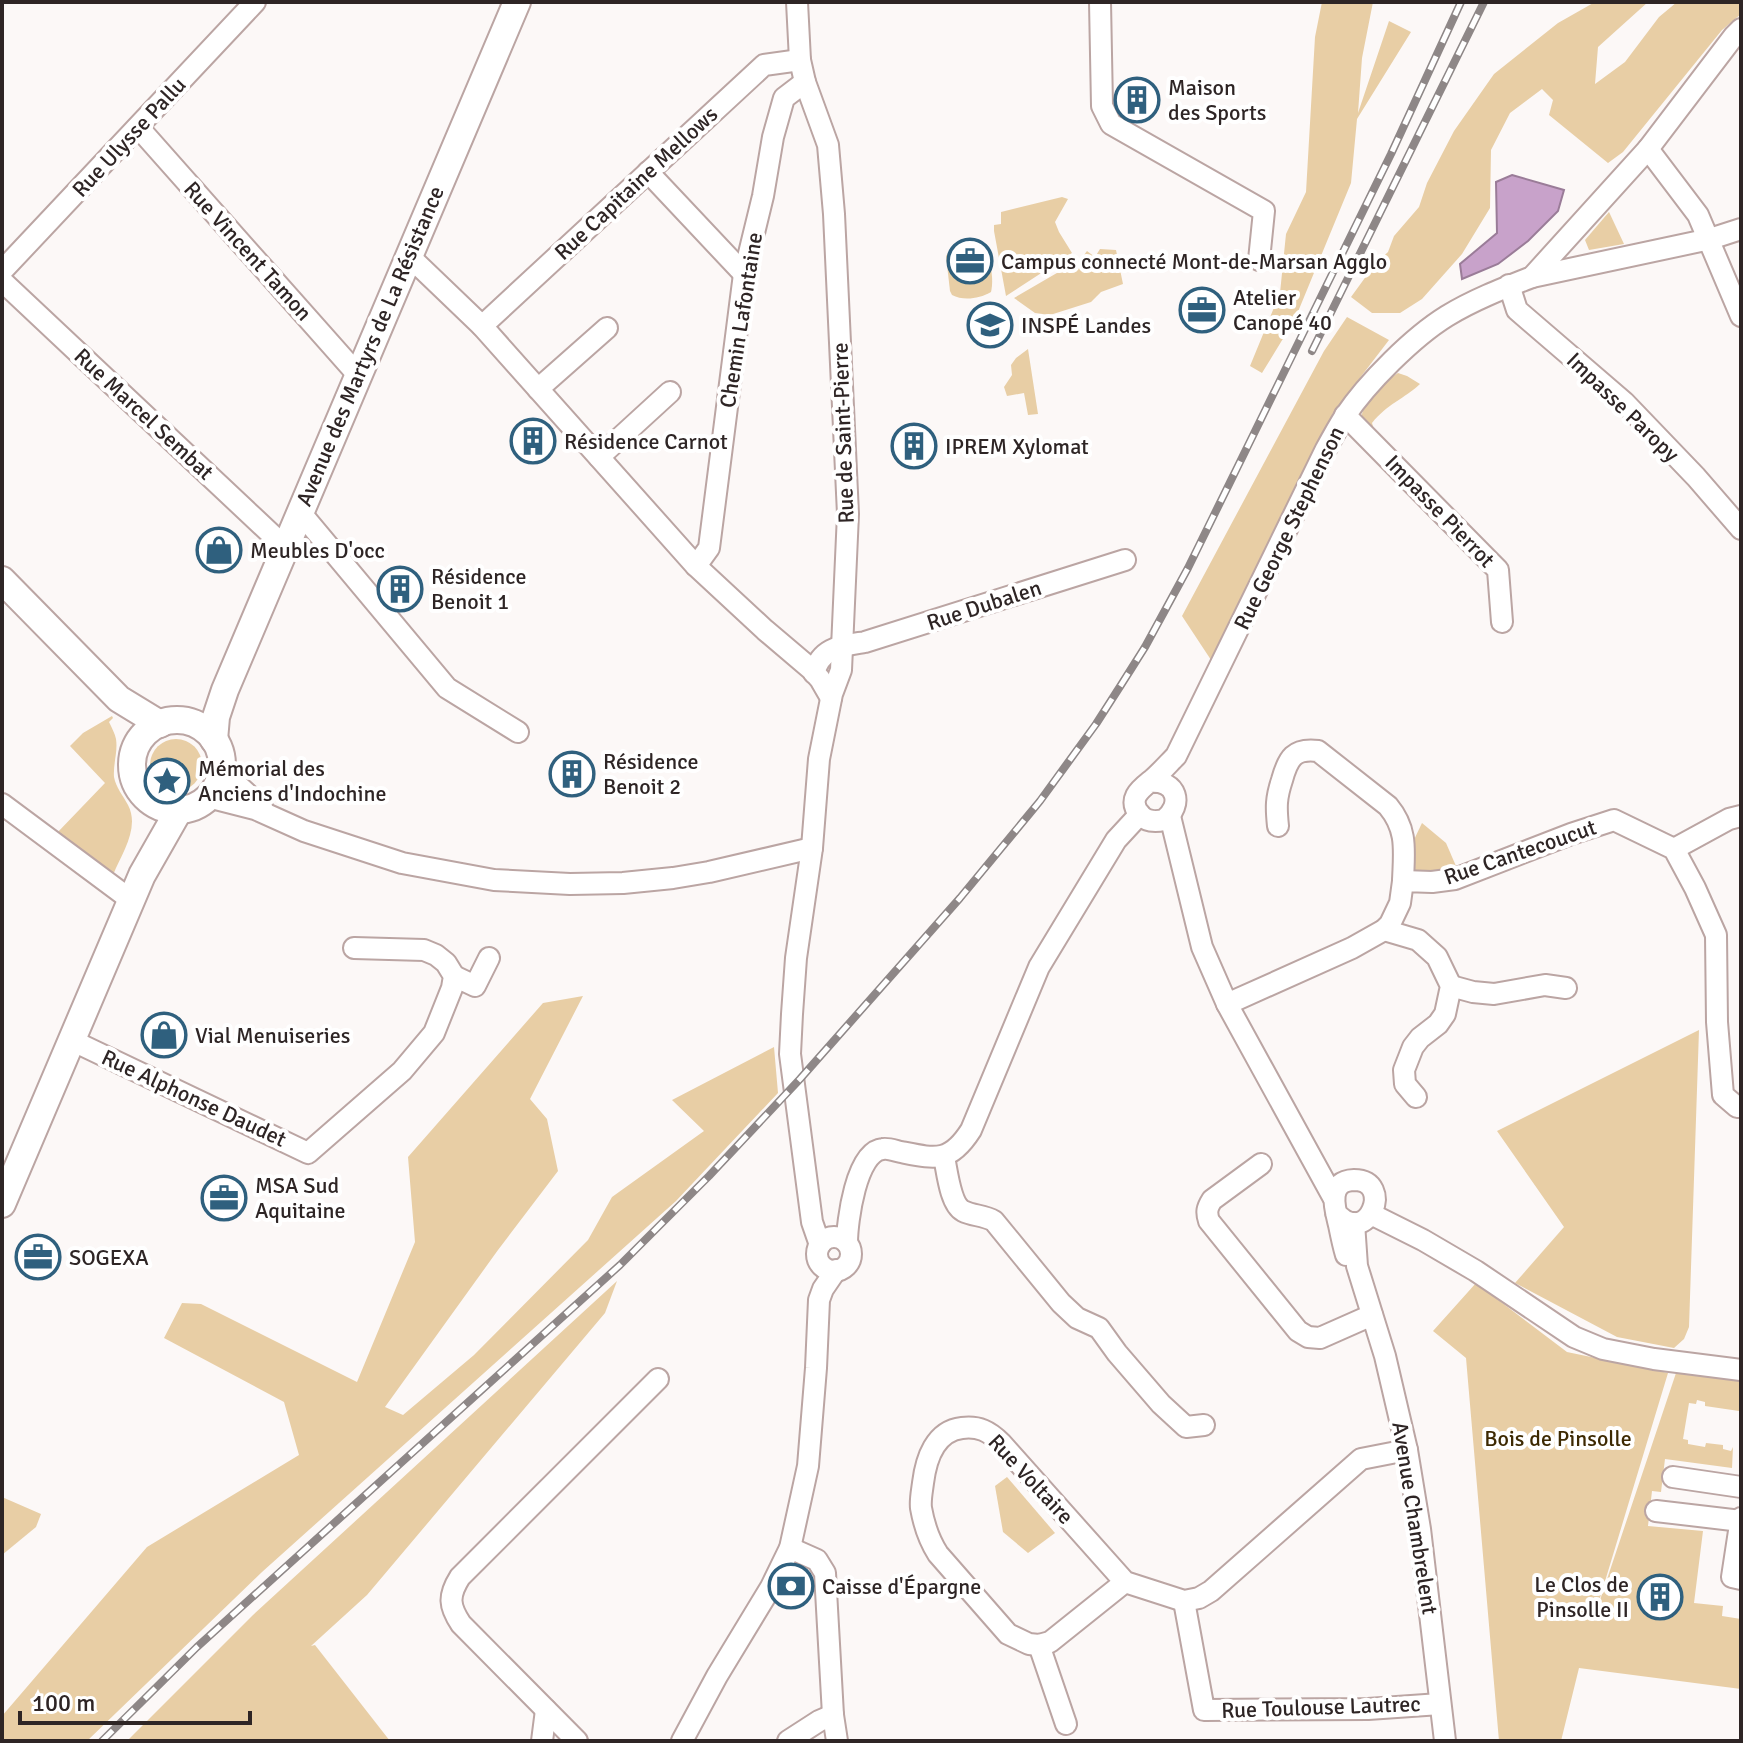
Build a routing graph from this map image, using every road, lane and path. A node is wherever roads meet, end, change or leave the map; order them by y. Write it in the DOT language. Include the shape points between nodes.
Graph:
graph roads {
  1 [pos="255,2"];
  2 [pos="517,2"];
  3 [pos="797,2"];
  4 [pos="1100,2"];
  5 [pos="1741,29"];
  6 [pos="800,60"];
  7 [pos="805,82"];
  8 [pos="138,127"];
  9 [pos="1648,149"];
  10 [pos="648,172"];
  11 [pos="1741,229"];
  12 [pos="1710,239"];
  13 [pos="408,255"];
  14 [pos="1259,260"];
  15 [pos="2,271"];
  16 [pos="744,274"];
  17 [pos="1532,277"];
  18 [pos="2,281"];
  19 [pos="1509,285"];
  20 [pos="1741,316"];
  21 [pos="482,326"];
  22 [pos="607,328"];
  23 [pos="358,375"];
  24 [pos="538,389"];
  25 [pos="670,392"];
  26 [pos="1345,415"];
  27 [pos="599,457"];
  28 [pos="300,512"];
  29 [pos="1741,529"];
  30 [pos="285,547"];
  31 [pos="1125,560"];
  32 [pos="696,566"];
  33 [pos="2,580"];
  34 [pos="1502,622"];
  35 [pos="842,645"];
  36 [pos="814,673"];
  37 [pos="225,690"];
  38 [pos="831,698"];
  39 [pos="119,699"];
  40 [pos="171,722"];
  41 [pos="518,732"];
  42 [pos="214,740"];
  43 [pos="138,743"];
  44 [pos="1176,756"];
  45 [pos="222,771"];
  46 [pos="1150,782"];
  47 [pos="1173,790"];
  48 [pos="208,797"];
  49 [pos="152,802"];
  50 [pos="2,804"];
  51 [pos="179,810"];
  52 [pos="1170,816"];
  53 [pos="1741,816"];
  54 [pos="275,817"];
  55 [pos="1144,817"];
  56 [pos="1278,826"];
  57 [pos="1674,849"];
  58 [pos="810,856"];
  59 [pos="142,875"];
  60 [pos="1403,881"];
  61 [pos="1188,888"];
  62 [pos="131,900"];
  63 [pos="1384,930"];
  64 [pos="354,948"];
  65 [pos="489,958"];
  66 [pos="454,976"];
  67 [pos="1451,986"];
  68 [pos="1566,988"];
  69 [pos="1227,1004"];
  70 [pos="71,1040"];
  71 [pos="1275,1092"];
  72 [pos="1416,1097"];
  73 [pos="1741,1107"];
  74 [pos="944,1157"];
  75 [pos="1261,1164"];
  76 [pos="1349,1181"];
  77 [pos="5,1190"];
  78 [pos="1354,1209"];
  79 [pos="831,1244"];
  80 [pos="1370,1306"];
  81 [pos="1741,1370"];
  82 [pos="658,1379"];
  83 [pos="1204,1425"];
  84 [pos="1407,1450"];
  85 [pos="1673,1477"];
  86 [pos="1741,1487"];
  87 [pos="1656,1511"];
  88 [pos="1741,1520"];
  89 [pos="790,1548"];
  90 [pos="1741,1579"];
  91 [pos="1125,1582"];
  92 [pos="1184,1601"];
  93 [pos="1039,1645"];
  94 [pos="1440,1704"];
  95 [pos="546,1710"];
  96 [pos="833,1715"];
  97 [pos="1066,1724"];
  98 [pos="542,1741"];
  99 [pos="577,1741"];
  100 [pos="682,1741"];
  101 [pos="788,1741"];
  102 [pos="837,1741"];
  103 [pos="1445,1741"];
  1 -- 8 [label="street, Rue Ulysse Pallu"];
  2 -- 13 [label="main road, Avenue des Martyrs de La Résistance"];
  3 -- 6 [label="street, Rue de Saint-Pierre"];
  4 -- 14 [label="street" via="1102,106 1111,124 1264,211"];
  5 -- 9 [label="street, Rue George Stephenson"];
  6 -- 7 [label="street, Rue de Saint-Pierre"];
  6 -- 10 [label="street, Rue Capitaine Mellows" via="764,65"];
  7 -- 16 [label="street, Chemin Lafontaine" via="784,98"];
  7 -- 35 [label="street, Rue de Saint-Pierre" via="828,145 834,214 848,514"];
  8 -- 15 [label="street, Rue Ulysse Pallu"];
  8 -- 23 [label="street, Rue Vincent Tamon"];
  9 -- 12 [label="street"];
  9 -- 17 [label="street, Rue George Stephenson"];
  10 -- 16 [label="street"];
  10 -- 21 [label="street, Rue Capitaine Mellows"];
  11 -- 12 [label="street"];
  12 -- 17 [label="street"];
  12 -- 20 [label="street"];
  13 -- 21 [label="street"];
  13 -- 23 [label="main road, Avenue des Martyrs de La Résistance"];
  16 -- 32 [label="street, Chemin Lafontaine" via="709,548"];
  17 -- 19 [label="street, Rue George Stephenson"];
  18 -- 30 [label="street, Rue Marcel Sembat"];
  19 -- 26 [label="street, Rue George Stephenson" via="1447,316 1411,343"];
  19 -- 29 [label="street, Impasse Paropy" via="1517,310 1624,402"];
  21 -- 24 [label="street"];
  22 -- 24 [label="street"];
  23 -- 28 [label="main road, Avenue des Martyrs de La Résistance"];
  24 -- 27 [label="street"];
  25 -- 27 [label="street"];
  26 -- 34 [label="street, Impasse Pierrot" via="1498,570"];
  26 -- 44 [label="street, Rue George Stephenson"];
  27 -- 32 [label="street"];
  28 -- 30 [label="main road, Avenue des Martyrs de La Résistance"];
  28 -- 41 [label="street" via="447,688"];
  30 -- 37 [label="main road, Avenue des Martyrs de La Résistance"];
  31 -- 35 [label="street, Rue Dubalen"];
  32 -- 36 [label="street"];
  33 -- 39 [label="main road"];
  35 -- 36 [label="street" via="821,655"];
  35 -- 38 [label="street, Rue de Saint-Pierre" via="841,670"];
  36 -- 38 [label="street"];
  37 -- 40 [label="main road" via="209,705"];
  37 -- 42 [label="main road, Avenue des Martyrs de La Résistance"];
  38 -- 58 [label="street, Rue de Saint-Pierre"];
  39 -- 40 [label="main road"];
  39 -- 43 [label="main road"];
  40 -- 42 [label="main road" via="198,725"];
  40 -- 43 [label="main road" via="148,731"];
  42 -- 45 [label="main road"];
  43 -- 49 [label="main road" via="134,776"];
  44 -- 46 [label="street, Rue George Stephenson"];
  44 -- 47 [label="street, Rue George Stephenson"];
  45 -- 48 [label="main road"];
  45 -- 54 [label="street"];
  46 -- 47 [label="street"];
  46 -- 55 [label="street" via="1136,795"];
  47 -- 52 [label="street" via="1176,803"];
  48 -- 51 [label="main road"];
  48 -- 54 [label="street"];
  49 -- 51 [label="main road"];
  49 -- 59 [label="main road"];
  50 -- 62 [label="street"];
  51 -- 59 [label="main road"];
  52 -- 55 [label="street" via="1158,822"];
  52 -- 61 [label="street, Avenue Chambrelent"];
  53 -- 57 [label="street"];
  54 -- 58 [label="street" via="402,863 520,882 673,878"];
  55 -- 61 [label="street, Avenue Chambrelent"];
  55 -- 74 [label="street" via="1116,840 1039,967 971,1130"];
  56 -- 60 [label="street" via="1275,802 1286,763 1300,751 1318,751 1396,816 1405,845"];
  57 -- 60 [label="street, Rue Cantecoucut" via="1614,820 1455,879"];
  57 -- 73 [label="street" via="1716,935 1723,1095"];
  58 -- 79 [label="street, Rue de Saint-Pierre" via="790,1054 812,1222"];
  59 -- 62 [label="main road"];
  60 -- 63 [label="street" via="1400,903"];
  61 -- 69 [label="street, Avenue Chambrelent" via="1202,947"];
  62 -- 70 [label="main road"];
  63 -- 67 [label="street" via="1418,940 1437,957"];
  63 -- 69 [label="street"];
  64 -- 66 [label="street" via="424,950 446,963"];
  65 -- 66 [label="street" via="475,986"];
  66 -- 70 [label="street, Rue Alphonse Daudet" via="434,1033 402,1071 308,1153"];
  67 -- 68 [label="street" via="1494,994 1545,985"];
  67 -- 72 [label="street" via="1445,1014 1413,1047 1404,1070 1405,1084"];
  69 -- 71 [label="street, Avenue Chambrelent"];
  70 -- 77 [label="main road"];
  71 -- 76 [label="street, Avenue Chambrelent" via="1323,1160"];
  71 -- 78 [label="street, Avenue Chambrelent"];
  74 -- 79 [label="street" via="884,1148 871,1153"];
  74 -- 83 [label="street" via="957,1205 994,1221 1061,1303 1099,1328 1186,1427"];
  75 -- 80 [label="street" via="1212,1200 1209,1221 1308,1337 1320,1338"];
  76 -- 78 [label="street" via="1339,1187"];
  76 -- 78 [label="street, Avenue Chambrelent" via="1363,1182 1373,1191"];
  78 -- 80 [label="street, Avenue Chambrelent" via="1357,1266"];
  78 -- 81 [label="street, Avenue Chambrelent" via="1423,1240 1574,1337 1603,1349"];
  79 -- 89 [label="street" via="819,1300 808,1466"];
  80 -- 84 [label="street, Avenue Chambrelent"];
  82 -- 95 [label="street" via="454,1587 453,1613 461,1624"];
  84 -- 92 [label="street" via="1361,1459 1211,1591"];
  84 -- 94 [label="street, Avenue Chambrelent"];
  85 -- 86 [label="street"];
  87 -- 88 [label="street"];
  88 -- 90 [label="street" via="1732,1577"];
  89 -- 96 [label="street" via="817,1560 825,1573"];
  89 -- 100 [label="street"];
  91 -- 92 [label="street"];
  91 -- 93 [label="street" via="1060,1635"];
  91 -- 93 [label="street, Rue Voltaire" via="993,1434 964,1427 941,1437 925,1464 922,1485 920,1505 929,1539 1008,1634"];
  92 -- 94 [label="street, Rue Toulouse Lautrec" via="1204,1710"];
  93 -- 97 [label="street"];
  94 -- 103 [label="street, Avenue Chambrelent"];
  95 -- 98 [label="street"];
  95 -- 99 [label="street"];
  96 -- 101 [label="street"];
  96 -- 102 [label="street"];
}
